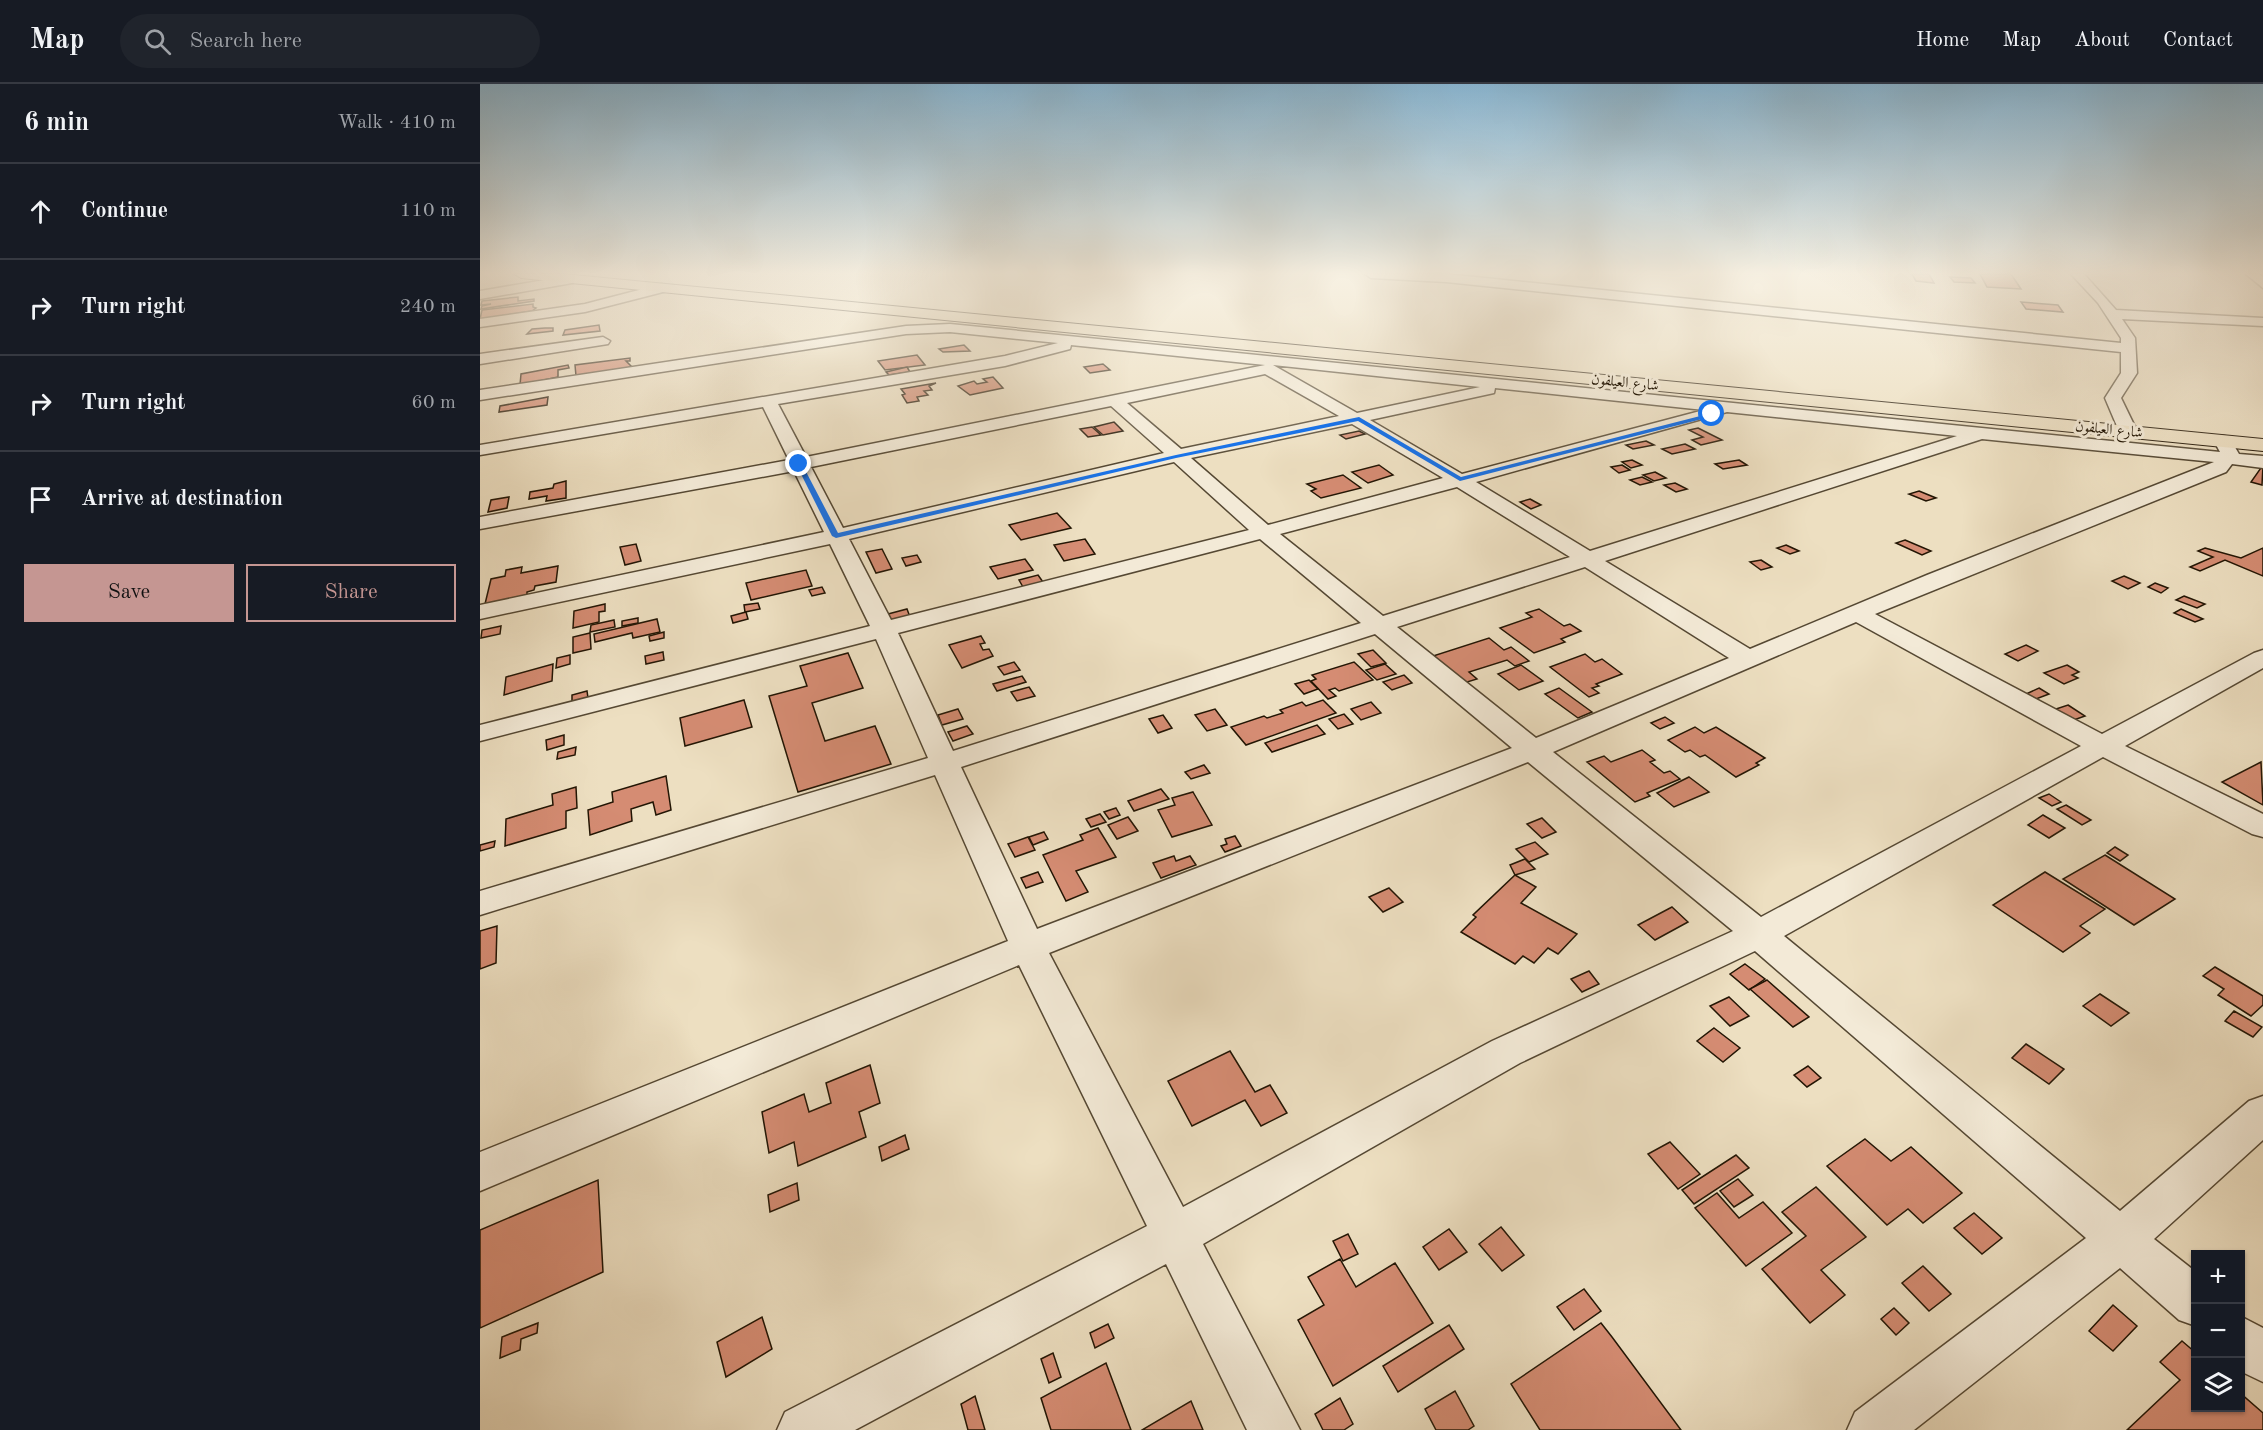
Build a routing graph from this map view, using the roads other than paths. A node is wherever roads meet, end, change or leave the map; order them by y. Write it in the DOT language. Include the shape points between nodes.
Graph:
graph roads {
  1 [pos="483,337"];
  2 [pos="867,337"];
  3 [pos="1034,337"];
  4 [pos="1165,337"];
  5 [pos="2018,337"];
  6 [pos="2127,337"];
  7 [pos="603,341"];
  8 [pos="1084,342"];
  9 [pos="2127,348"];
  10 [pos="482,359"];
  11 [pos="1297,363"];
  12 [pos="1266,369"];
  13 [pos="1528,372"];
  14 [pos="1509,384"];
  15 [pos="480,398"];
  16 [pos="1114,400"];
  17 [pos="1738,400"];
  18 [pos="768,401"];
  19 [pos="1359,419"];
  20 [pos="1988,425"];
  21 [pos="2128,431"];
  22 [pos="2263,445"];
  23 [pos="2225,449"];
  24 [pos="480,450"];
  25 [pos="1176,456"];
  26 [pos="2263,462"];
  27 [pos="799,464"];
  28 [pos="1460,479"];
  29 [pos="480,523"];
  30 [pos="1264,532"];
  31 [pos="836,536"];
  32 [pos="1585,559"];
  33 [pos="480,612"];
  34 [pos="1858,614"];
  35 [pos="1378,625"];
  36 [pos="883,628"];
  37 [pos="2263,658"];
  38 [pos="1748,659"];
  39 [pos="480,733"];
  40 [pos="2103,746"];
  41 [pos="1533,750"];
  42 [pos="944,763"];
  43 [pos="2263,827"];
  44 [pos="480,903"];
  45 [pos="1759,934"];
  46 [pos="1028,947"];
  47 [pos="2263,1114"];
  48 [pos="480,1172"];
  49 [pos="1174,1236"];
  50 [pos="2120,1240"];
  51 [pos="2191,1299"];
  52 [pos="2245,1343"];
  53 [pos="2263,1358"];
  54 [pos="803,1430"];
  55 [pos="1274,1430"];
  56 [pos="1873,1430"];
  1 -- 10 [label="street"];
  2 -- 15 [label="street"];
  3 -- 8 [label="street"];
  4 -- 13 [label="highway, شارع العيلفون"];
  5 -- 9 [label="street"];
  6 -- 9 [label="street"];
  7 -- 10 [label="street"];
  8 -- 11 [label="street"];
  8 -- 18 [label="street" via="1005,361"];
  9 -- 21 [label="street" via="2129,374 2113,398"];
  10 -- 15 [label="street"];
  11 -- 12 [label="street"];
  11 -- 14 [label="street"];
  12 -- 16 [label="street"];
  12 -- 19 [label="street"];
  13 -- 14 [label="street"];
  13 -- 17 [label="highway, شارع العيلفون"];
  14 -- 17 [label="street"];
  14 -- 19 [label="street"];
  16 -- 25 [label="street"];
  16 -- 27 [label="street"];
  17 -- 20 [label="highway, شارع العيلفون"];
  17 -- 28 [label="street" via="1712,414"];
  18 -- 24 [label="street"];
  18 -- 27 [label="street"];
  19 -- 25 [label="street"];
  19 -- 28 [label="street"];
  20 -- 21 [label="highway, شارع العيلفون"];
  20 -- 23 [label="street"];
  20 -- 32 [label="street" via="1973,438"];
  21 -- 23 [label="highway, شارع العيلفون"];
  22 -- 23 [label="highway, شارع العيلفون"];
  23 -- 26 [label="street"];
  23 -- 34 [label="street" via="2219,468"];
  25 -- 30 [label="street"];
  25 -- 31 [label="street"];
  27 -- 29 [label="street"];
  27 -- 31 [label="street"];
  28 -- 30 [label="street"];
  28 -- 32 [label="street"];
  30 -- 35 [label="street"];
  30 -- 36 [label="street"];
  31 -- 33 [label="street"];
  31 -- 36 [label="street"];
  32 -- 35 [label="street"];
  32 -- 38 [label="street"];
  34 -- 38 [label="street"];
  34 -- 40 [label="street"];
  35 -- 41 [label="street"];
  35 -- 42 [label="street"];
  36 -- 39 [label="street"];
  36 -- 42 [label="street"];
  37 -- 40 [label="street"];
  38 -- 41 [label="street"];
  40 -- 43 [label="street"];
  40 -- 45 [label="street"];
  41 -- 45 [label="street"];
  41 -- 46 [label="street"];
  42 -- 44 [label="street"];
  42 -- 46 [label="street"];
  45 -- 49 [label="street" via="1506,1052"];
  45 -- 50 [label="street"];
  46 -- 48 [label="street"];
  46 -- 49 [label="street"];
  47 -- 50 [label="street"];
  49 -- 54 [label="street"];
  49 -- 55 [label="street"];
  50 -- 51 [label="street"];
  50 -- 56 [label="street"];
  52 -- 53 [label="street"];
}
